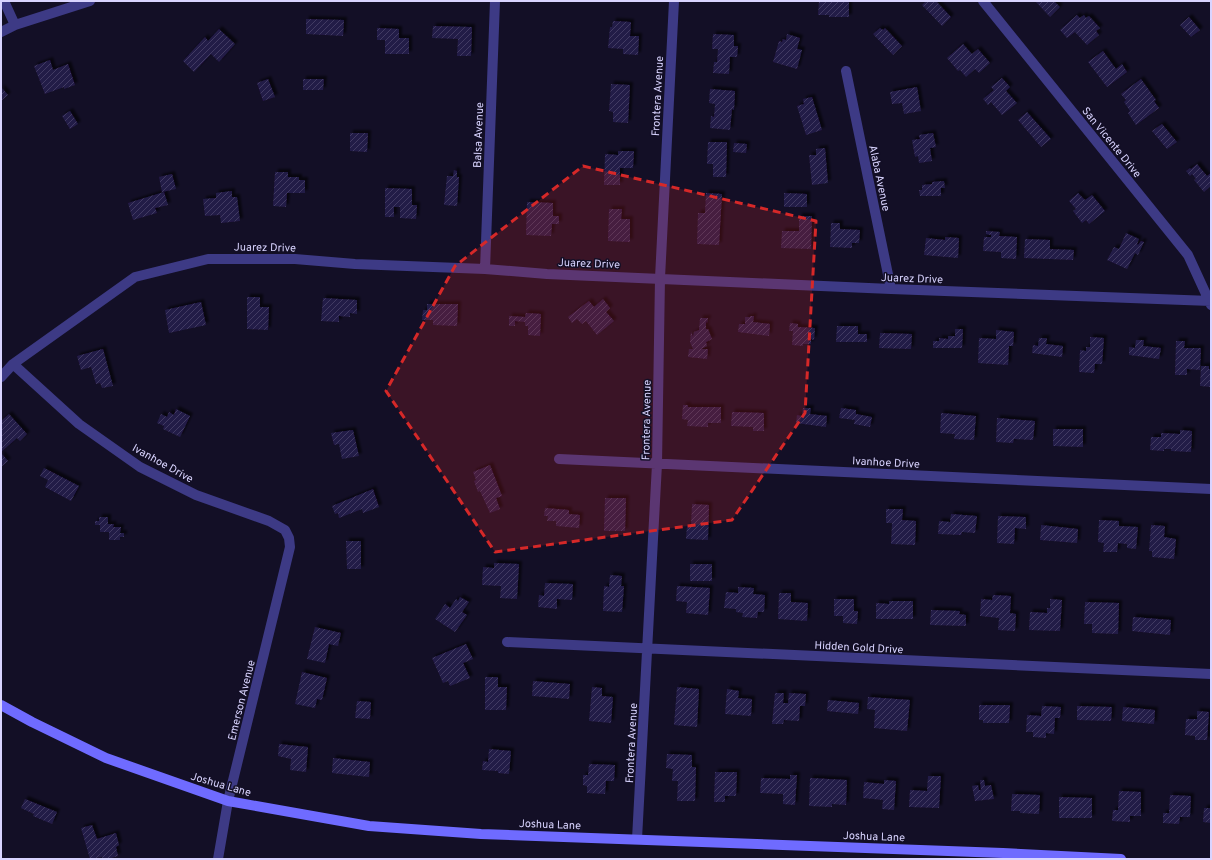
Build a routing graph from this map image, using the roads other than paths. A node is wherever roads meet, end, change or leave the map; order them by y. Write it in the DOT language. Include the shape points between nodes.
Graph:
graph roads {
  1 [pos="4,1"];
  2 [pos="90,1"];
  3 [pos="494,1"];
  4 [pos="674,1"];
  5 [pos="983,1"];
  6 [pos="15,25"];
  7 [pos="1,32"];
  8 [pos="846,71"];
  9 [pos="485,269"];
  10 [pos="660,278"];
  11 [pos="891,289"];
  12 [pos="1210,302"];
  13 [pos="14,364"];
  14 [pos="1,377"];
  15 [pos="559,459"];
  16 [pos="657,464"];
  17 [pos="1211,489"];
  18 [pos="290,547"];
  19 [pos="507,642"];
  20 [pos="648,649"];
  21 [pos="1211,674"];
  22 [pos="1,705"];
  23 [pos="228,801"];
  24 [pos="637,839"];
  25 [pos="1003,856"];
  26 [pos="218,859"];
  27 [pos="1121,859"];
  1 -- 6 [label="street"];
  2 -- 6 [label="street"];
  3 -- 9 [label="street, Balsa Avenue"];
  4 -- 10 [label="street, Frontera Avenue"];
  5 -- 12 [label="street, San Vicente Drive" via="1188,255"];
  6 -- 7 [label="street"];
  8 -- 11 [label="street, Alaba Avenue"];
  9 -- 10 [label="street, Juarez Drive"];
  9 -- 13 [label="street, Juarez Drive" via="295,259 208,259 135,277"];
  10 -- 11 [label="street, Juarez Drive"];
  10 -- 16 [label="street, Frontera Avenue"];
  11 -- 12 [label="street, Juarez Drive"];
  13 -- 14 [label="street, Juarez Drive"];
  13 -- 18 [label="street, Ivanhoe Drive" via="79,424 140,467 196,495 269,521 285,530"];
  15 -- 16 [label="street, Ivanhoe Drive"];
  16 -- 17 [label="street, Ivanhoe Drive"];
  16 -- 20 [label="street, Frontera Avenue"];
  18 -- 23 [label="street, Emerson Avenue"];
  19 -- 20 [label="street, Hidden Gold Drive"];
  20 -- 21 [label="street, Hidden Gold Drive"];
  20 -- 24 [label="street, Frontera Avenue"];
  22 -- 23 [label="main road, Joshua Lane" via="106,758"];
  23 -- 24 [label="main road, Joshua Lane" via="369,826 481,834"];
  23 -- 26 [label="street, Emerson Avenue"];
  24 -- 25 [label="main road, Joshua Lane"];
  25 -- 27 [label="main road, Joshua Lane"];
}
